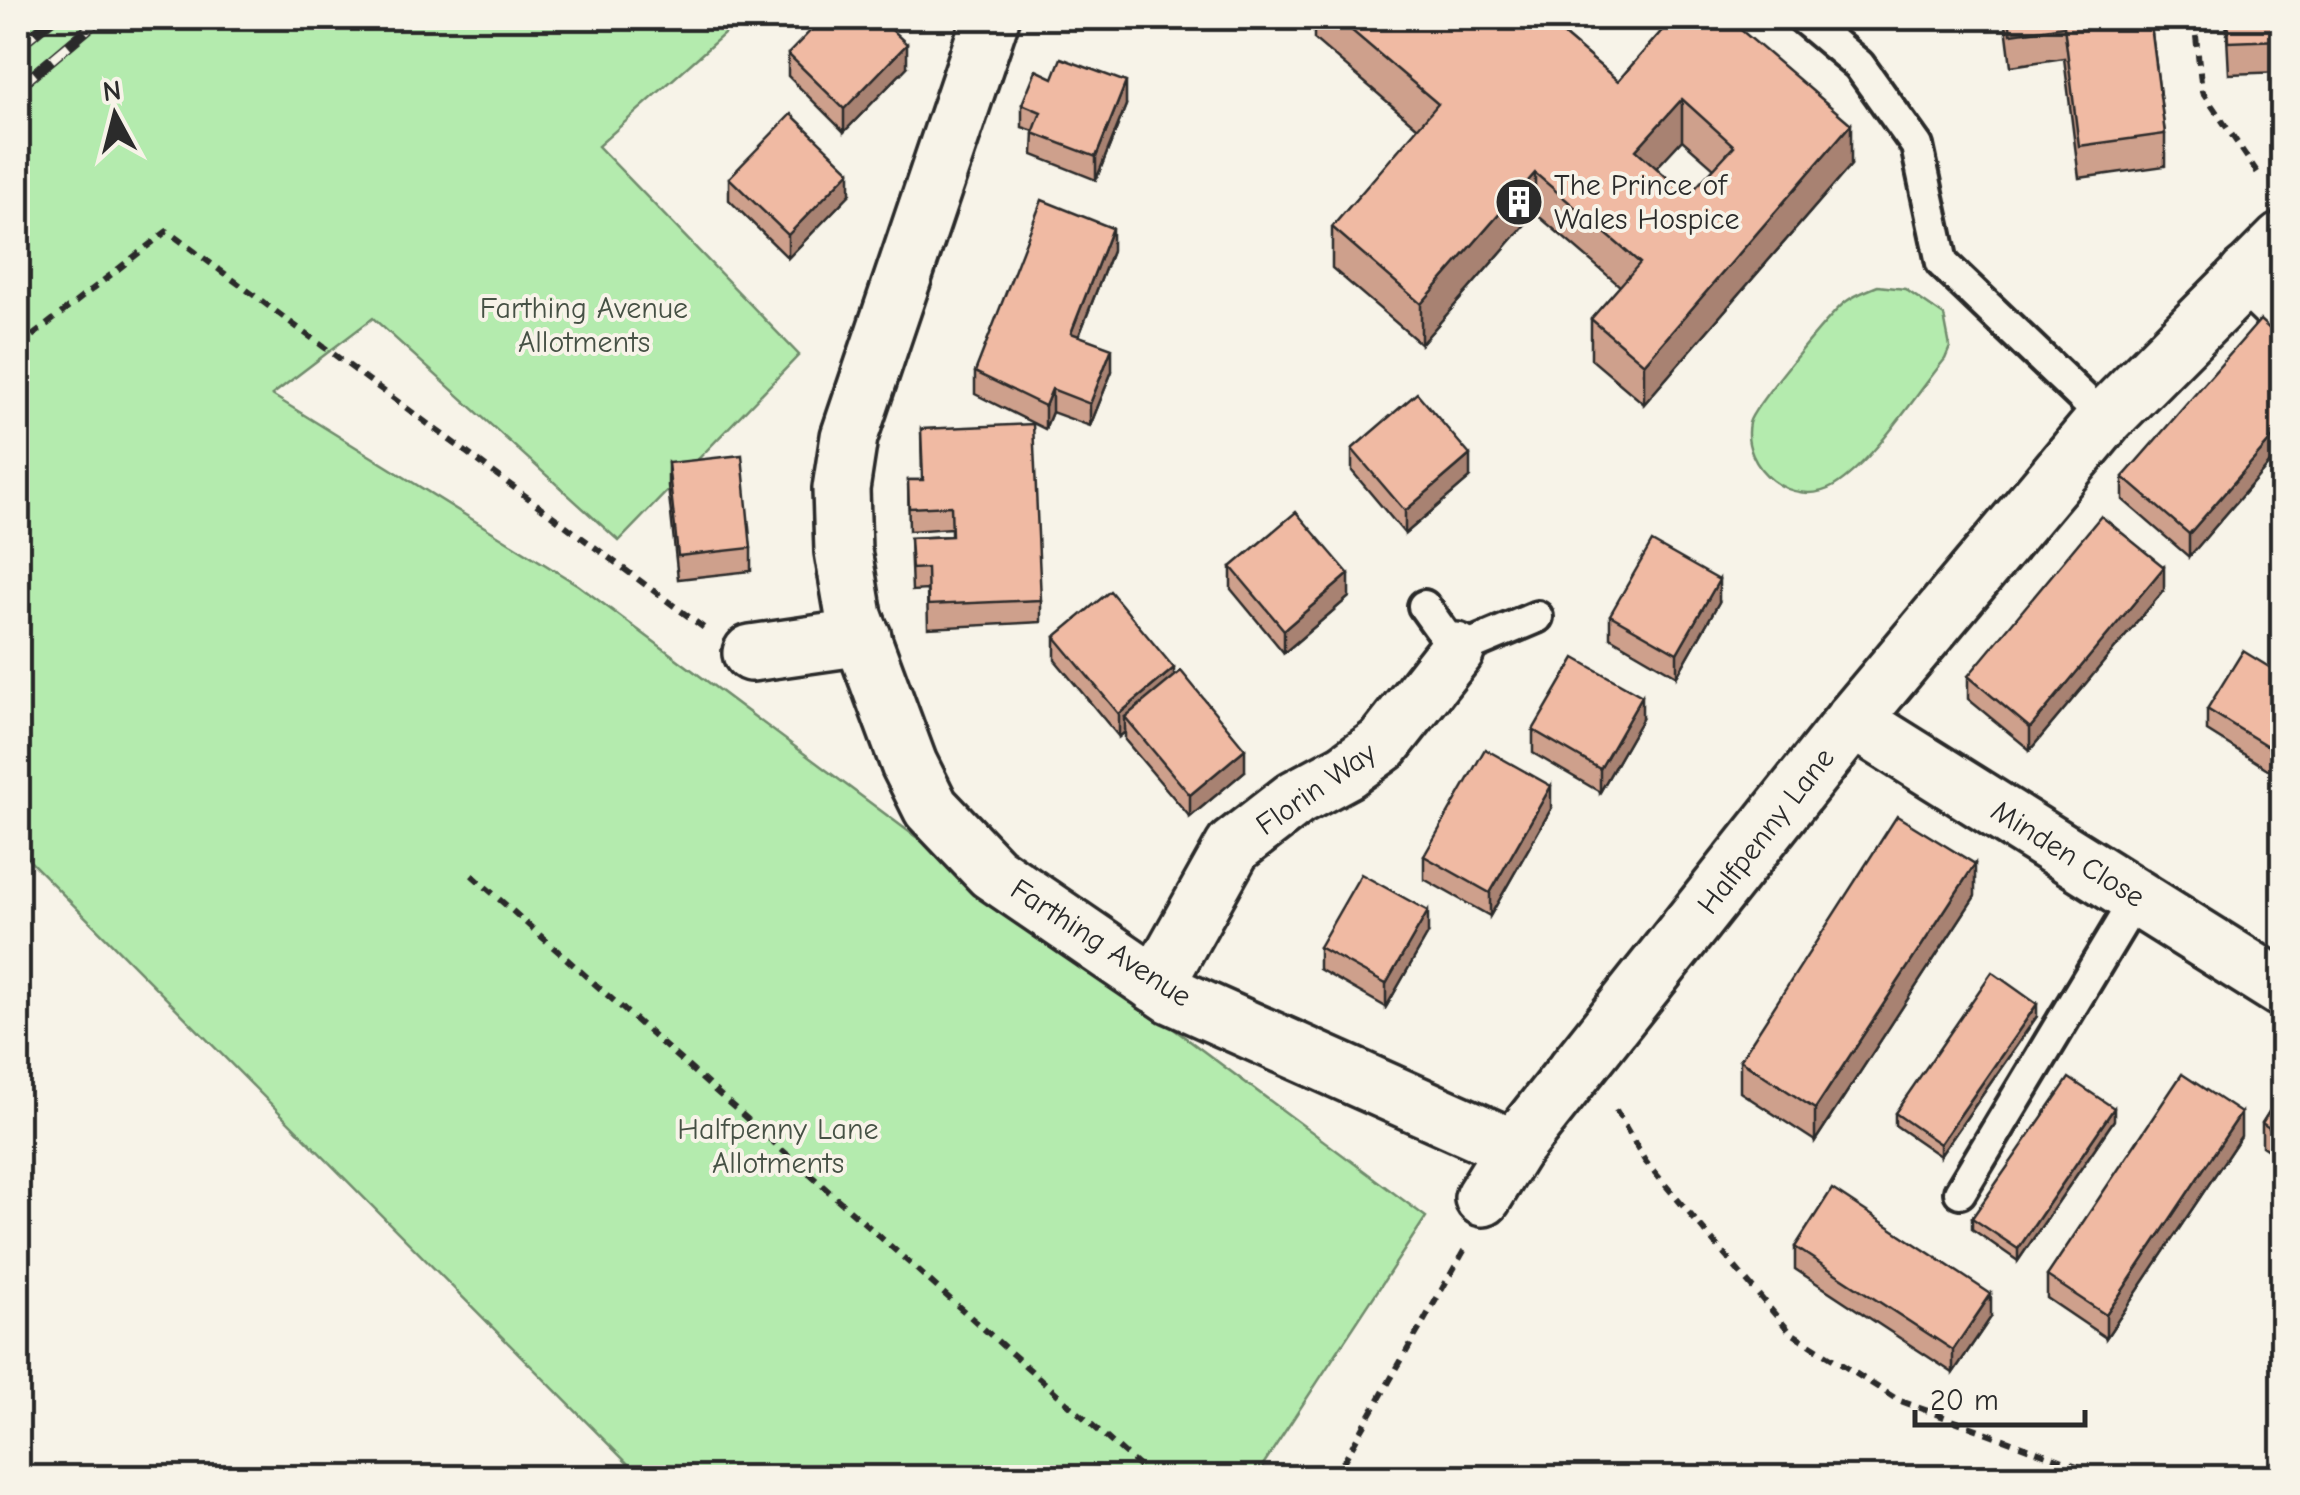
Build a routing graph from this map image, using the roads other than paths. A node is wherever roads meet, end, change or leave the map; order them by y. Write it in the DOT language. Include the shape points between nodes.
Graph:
graph roads {
  1 [pos="991,18"];
  2 [pos="1803,18"];
  3 [pos="2270,275"];
  4 [pos="2105,419"];
  5 [pos="1424,606"];
  6 [pos="1537,617"];
  7 [pos="863,636"];
  8 [pos="1456,651"];
  9 [pos="751,653"];
  10 [pos="1853,720"];
  11 [pos="2137,896"];
  12 [pos="1156,984"];
  13 [pos="2282,989"];
  14 [pos="1514,1148"];
  15 [pos="1960,1192"];
  16 [pos="1484,1198"];
  1 -- 7 [label="street, Farthing Avenue" via="850,436 841,489 842,551"];
  2 -- 4 [label="lane" via="1858,65 1917,146 1942,263"];
  3 -- 4 [label="street, Halfpenny Lane"];
  4 -- 10 [label="street, Halfpenny Lane"];
  5 -- 8 [label="lane"];
  6 -- 8 [label="lane, Florin Way"];
  7 -- 9 [label="street"];
  7 -- 12 [label="street, Farthing Avenue" via="931,808 992,872"];
  8 -- 12 [label="street, Florin Way" via="1383,744 1233,847"];
  10 -- 11 [label="street, Minden Close"];
  10 -- 14 [label="street, Halfpenny Lane"];
  11 -- 13 [label="street, Minden Close"];
  11 -- 15 [label="lane"];
  12 -- 14 [label="street, Farthing Avenue"];
  14 -- 16 [label="street, Halfpenny Lane"];
}
